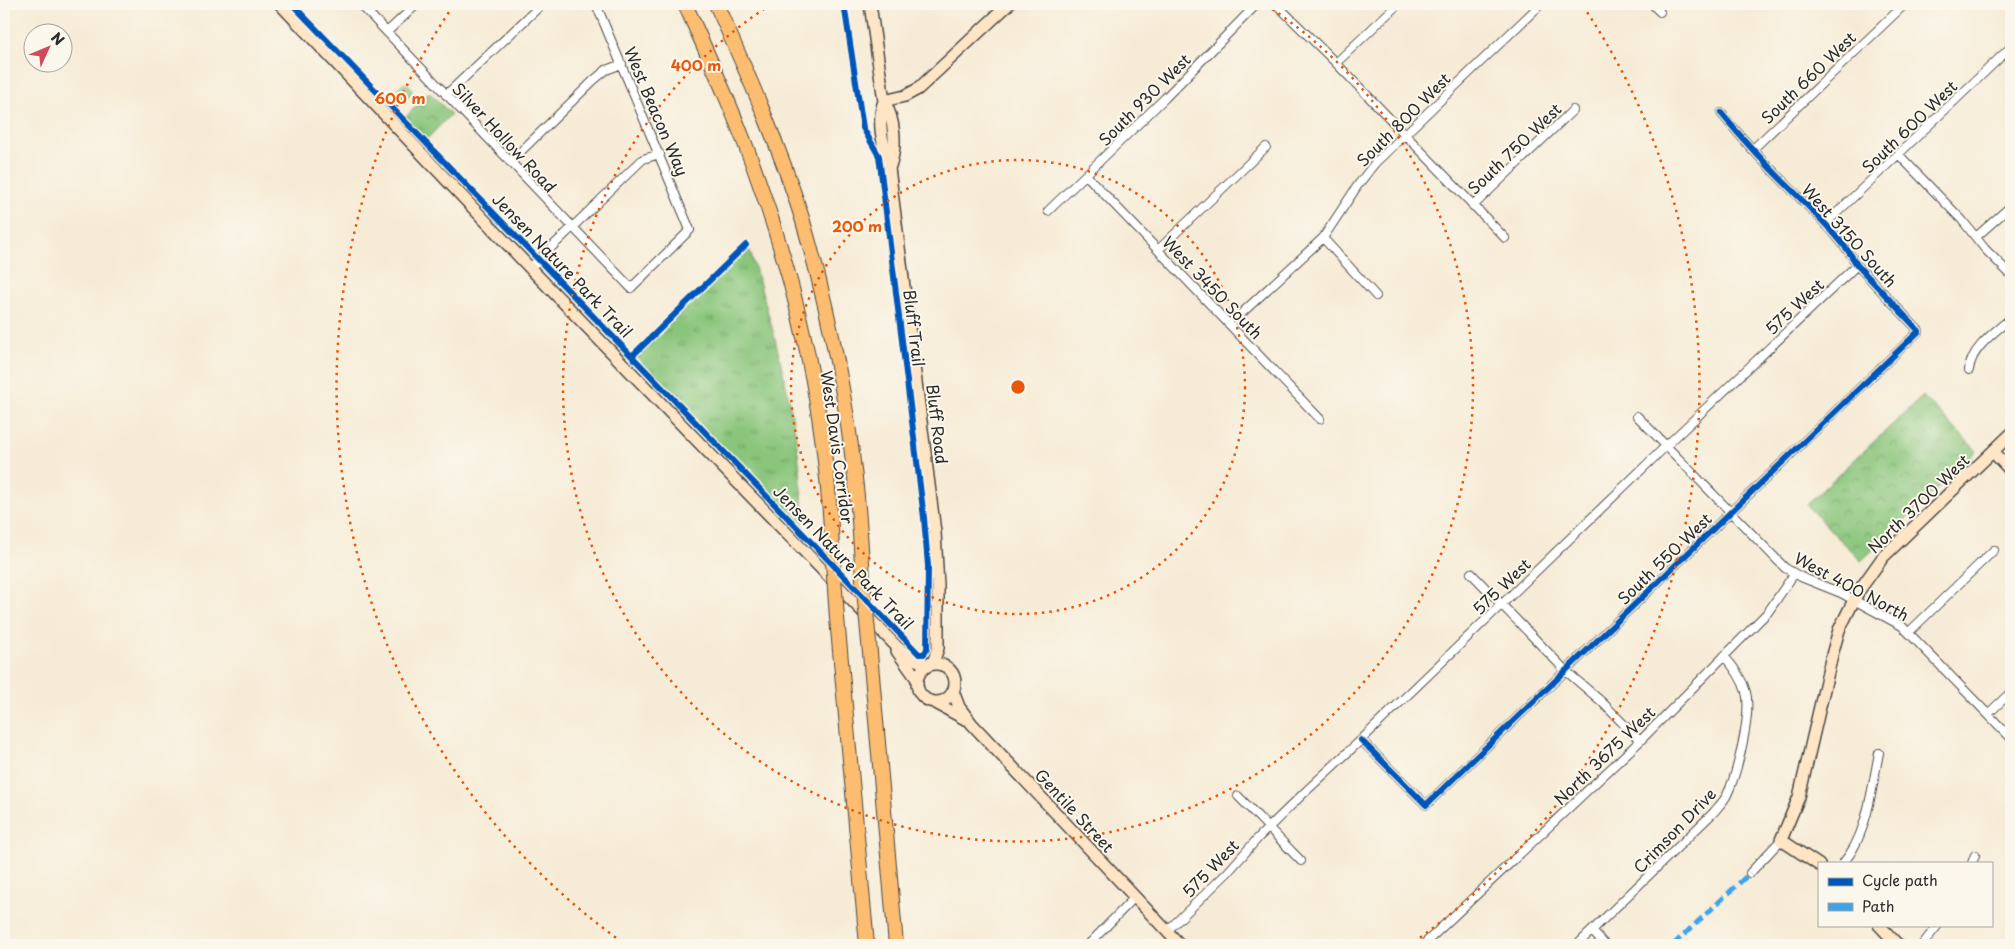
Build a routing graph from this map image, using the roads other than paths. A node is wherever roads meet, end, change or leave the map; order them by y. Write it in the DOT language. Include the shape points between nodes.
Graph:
graph roads {
  1 [pos="360,4"];
  2 [pos="417,4"];
  3 [pos="542,4"];
  4 [pos="596,4"];
  5 [pos="685,4"];
  6 [pos="716,4"];
  7 [pos="870,4"];
  8 [pos="1009,4"];
  9 [pos="1256,4"];
  10 [pos="1276,4"];
  11 [pos="1398,4"];
  12 [pos="1541,4"];
  13 [pos="1652,4"];
  14 [pos="1904,4"];
  15 [pos="284,5"];
  16 [pos="1660,12"];
  17 [pos="388,32"];
  18 [pos="2011,47"];
  19 [pos="1336,63"];
  20 [pos="622,64"];
  21 [pos="446,95"];
  22 [pos="884,101"];
  23 [pos="1573,110"];
  24 [pos="1720,113"];
  25 [pos="1404,134"];
  26 [pos="1266,147"];
  27 [pos="1752,150"];
  28 [pos="660,154"];
  29 [pos="1899,155"];
  30 [pos="510,162"];
  31 [pos="1086,175"];
  32 [pos="1473,206"];
  33 [pos="2011,206"];
  34 [pos="1048,211"];
  35 [pos="1825,224"];
  36 [pos="572,227"];
  37 [pos="1976,237"];
  38 [pos="1323,238"];
  39 [pos="1505,238"];
  40 [pos="1159,249"];
  41 [pos="1858,265"];
  42 [pos="530,268"];
  43 [pos="2011,275"];
  44 [pos="630,288"];
  45 [pos="1376,296"];
  46 [pos="2011,318"];
  47 [pos="1230,324"];
  48 [pos="1919,330"];
  49 [pos="1969,370"];
  50 [pos="1637,416"];
  51 [pos="1320,418"];
  52 [pos="2011,434"];
  53 [pos="1666,446"];
  54 [pos="1993,452"];
  55 [pos="2011,471"];
  56 [pos="1730,513"];
  57 [pos="1994,550"];
  58 [pos="1472,573"];
  59 [pos="1794,574"];
  60 [pos="1853,600"];
  61 [pos="1501,605"];
  62 [pos="938,626"];
  63 [pos="1909,632"];
  64 [pos="891,640"];
  65 [pos="1724,656"];
  66 [pos="929,665"];
  67 [pos="950,670"];
  68 [pos="1566,672"];
  69 [pos="917,679"];
  70 [pos="953,691"];
  71 [pos="2011,692"];
  72 [pos="934,702"];
  73 [pos="1988,714"];
  74 [pos="972,724"];
  75 [pos="2011,738"];
  76 [pos="1361,740"];
  77 [pos="1640,741"];
  78 [pos="1879,753"];
  79 [pos="1238,796"];
  80 [pos="1268,827"];
  81 [pos="1781,840"];
  82 [pos="1301,861"];
  83 [pos="1844,862"];
  84 [pos="1818,864"];
  85 [pos="1750,873"];
  86 [pos="1135,897"];
  87 [pos="1880,926"];
  88 [pos="1937,926"];
  89 [pos="1167,931"];
  90 [pos="1592,932"];
  91 [pos="867,945"];
  92 [pos="896,945"];
  93 [pos="1088,945"];
  94 [pos="1180,945"];
  95 [pos="1423,945"];
  96 [pos="1577,945"];
  97 [pos="1605,945"];
  98 [pos="1898,945"];
  99 [pos="1922,945"];
  1 -- 17 [label="street, Silver Hollow Road"];
  2 -- 17 [label="street"];
  3 -- 21 [label="street"];
  4 -- 20 [label="street, West Beacon Way"];
  5 -- 91 [label="highway, West Davis Corridor, bridge" via="746,147 772,221 808,355 829,496"];
  6 -- 92 [label="highway, West Davis Corridor, bridge" via="777,148 799,210 831,334 855,480"];
  7 -- 22 [label="main road, Bluff Road"];
  8 -- 22 [label="main road" via="918,89"];
  9 -- 31 [label="street, South 930 West"];
  10 -- 19 [label="street"];
  11 -- 19 [label="street"];
  12 -- 25 [label="street, South 800 West"];
  13 -- 16 [label="street"];
  14 -- 27 [label="street, South 660 West"];
  15 -- 42 [label="main road"];
  17 -- 21 [label="street, Silver Hollow Road"];
  18 -- 29 [label="street, South 600 West"];
  19 -- 25 [label="street"];
  20 -- 28 [label="street, West Beacon Way"];
  20 -- 30 [label="street" via="606,70 594,80"];
  21 -- 30 [label="street, Silver Hollow Road"];
  22 -- 62 [label="main road, Bluff Road" via="894,139 889,168 934,516"];
  23 -- 32 [label="street, South 750 West"];
  24 -- 27 [label="street, West 3150 South"];
  25 -- 32 [label="street"];
  25 -- 38 [label="street, South 800 West" via="1375,162"];
  26 -- 40 [label="street"];
  27 -- 35 [label="street, West 3150 South"];
  28 -- 36 [label="street" via="644,159"];
  28 -- 44 [label="street, West Beacon Way" via="690,230"];
  29 -- 35 [label="street, South 600 West"];
  29 -- 37 [label="street"];
  30 -- 36 [label="street, Silver Hollow Road"];
  31 -- 34 [label="street, South 930 West"];
  31 -- 40 [label="street, West 3450 South"];
  32 -- 39 [label="street"];
  33 -- 37 [label="street"];
  35 -- 41 [label="street, West 3150 South"];
  36 -- 42 [label="street"];
  36 -- 44 [label="street, Silver Hollow Road"];
  37 -- 43 [label="street"];
  38 -- 45 [label="street"];
  38 -- 47 [label="street, South 800 West"];
  40 -- 47 [label="street, West 3450 South"];
  41 -- 48 [label="street, West 3150 South"];
  41 -- 53 [label="street, 575 West"];
  42 -- 64 [label="main road"];
  46 -- 49 [label="street" via="1979,347 1970,360"];
  47 -- 51 [label="street, West 3450 South"];
  48 -- 56 [label="street, South 550 West"];
  50 -- 53 [label="street, West 400 North"];
  52 -- 54 [label="main road, North 3700 West"];
  53 -- 56 [label="street, West 400 North"];
  53 -- 61 [label="street, 575 West"];
  54 -- 55 [label="main road"];
  54 -- 60 [label="main road, North 3700 West" via="1883,557"];
  56 -- 59 [label="street, West 400 North"];
  56 -- 68 [label="street, South 550 West"];
  57 -- 63 [label="street"];
  58 -- 61 [label="street"];
  59 -- 60 [label="street, West 400 North"];
  59 -- 65 [label="street, North 3675 West" via="1768,612"];
  60 -- 63 [label="street, West 400 North"];
  60 -- 81 [label="main road, North 3700 West" via="1832,655 1799,797"];
  61 -- 68 [label="street"];
  61 -- 76 [label="street, 575 West"];
  62 -- 66 [label="main road, Bluff Road" via="938,650"];
  62 -- 67 [label="main road, Bluff Road"];
  63 -- 73 [label="street, West 400 North"];
  64 -- 66 [label="main road" via="909,657"];
  64 -- 69 [label="main road"];
  65 -- 77 [label="street, North 3675 West"];
  65 -- 90 [label="street, Crimson Drive" via="1739,675 1746,692 1748,710 1733,780 1726,797"];
  66 -- 67 [label="main road" via="942,665"];
  66 -- 69 [label="main road"];
  67 -- 70 [label="main road" via="955,682"];
  68 -- 76 [label="street, South 550 West" via="1426,805"];
  68 -- 77 [label="street" via="1602,702"];
  69 -- 72 [label="main road" via="917,688 922,696"];
  70 -- 72 [label="main road" via="947,698"];
  70 -- 74 [label="main road, Gentile Street"];
  71 -- 73 [label="street"];
  72 -- 74 [label="main road"];
  73 -- 75 [label="street, West 400 North"];
  74 -- 86 [label="main road, Gentile Street"];
  76 -- 80 [label="street, 575 West"];
  77 -- 95 [label="street, North 3675 West"];
  78 -- 83 [label="street" via="1862,829"];
  79 -- 80 [label="street"];
  80 -- 82 [label="street"];
  80 -- 89 [label="street, 575 West" via="1228,873"];
  81 -- 84 [label="main road"];
  81 -- 85 [label="street"];
  86 -- 89 [label="main road, Gentile Street"];
  86 -- 93 [label="street"];
  87 -- 98 [label="main road"];
  88 -- 99 [label="street"];
  89 -- 94 [label="main road, Gentile Street"];
  90 -- 96 [label="street, Crimson Drive"];
  90 -- 97 [label="street"];
}
